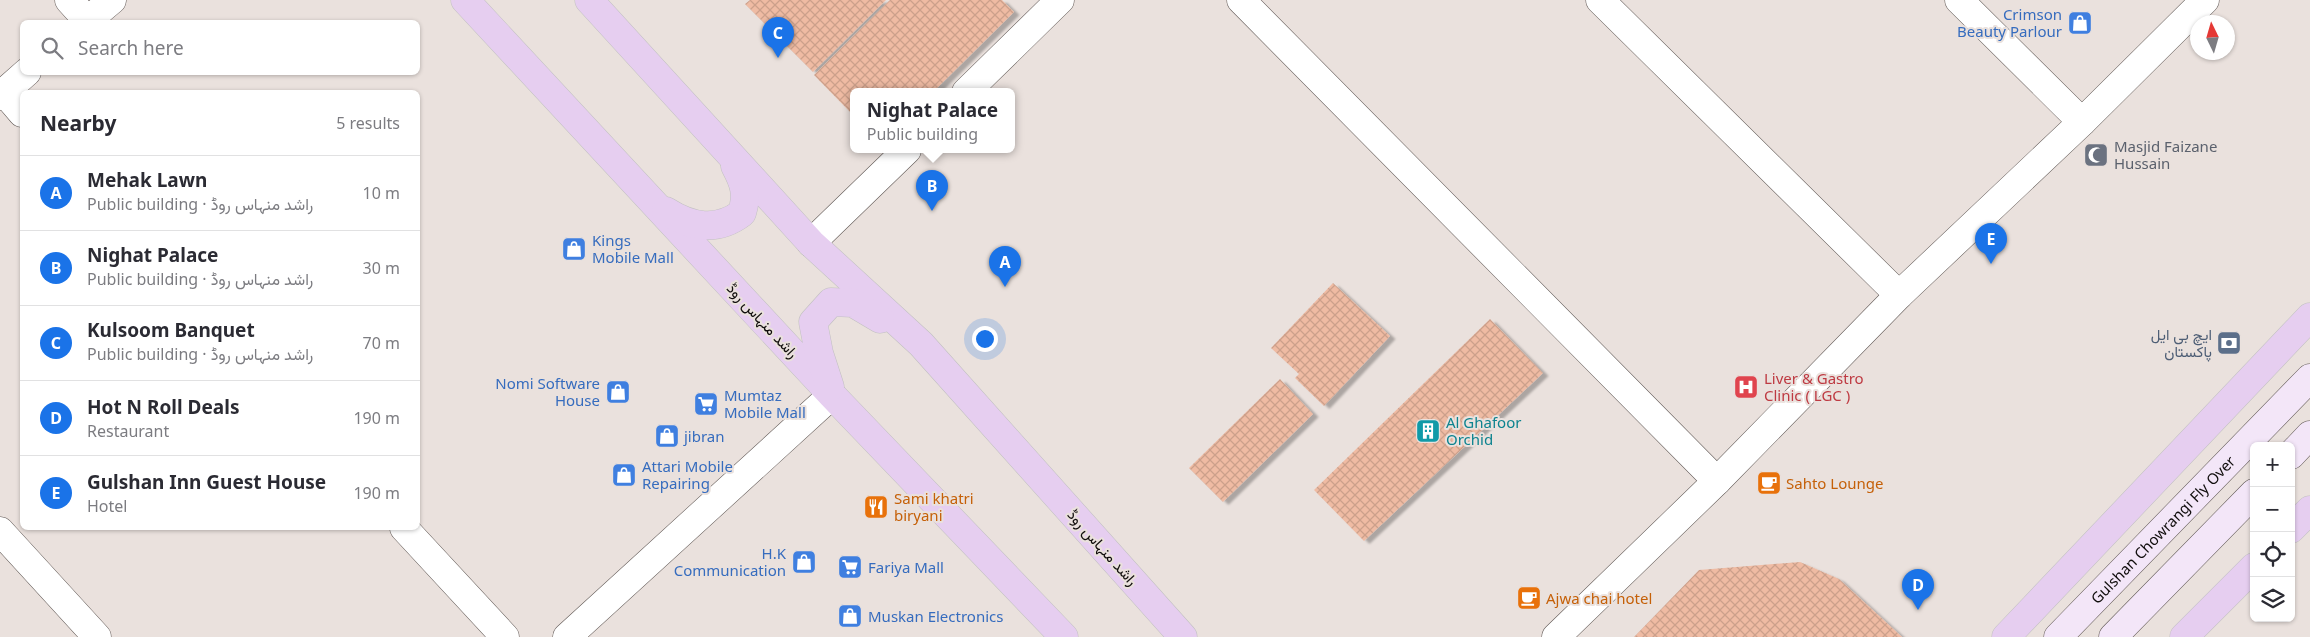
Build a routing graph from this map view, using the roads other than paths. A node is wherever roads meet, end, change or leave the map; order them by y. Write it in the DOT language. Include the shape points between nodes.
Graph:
graph roads {
  1 [pos="69,0"];
  2 [pos="112,0"];
  3 [pos="465,0"];
  4 [pos="589,0"];
  5 [pos="1060,0"];
  6 [pos="1242,0"];
  7 [pos="1600,0"];
  8 [pos="1959,0"];
  9 [pos="2205,0"];
  10 [pos="85,20"];
  11 [pos="89,20"];
  12 [pos="24,75"];
  13 [pos="970,88"];
  14 [pos="2,94"];
  15 [pos="20,111"];
  16 [pos="2082,122"];
  17 [pos="904,153"];
  18 [pos="730,156"];
  19 [pos="653,202"];
  20 [pos="812,243"];
  21 [pos="1899,295"];
  22 [pos="2310,317"];
  23 [pos="921,344"];
  24 [pos="2310,378"];
  25 [pos="832,395"];
  26 [pos="2310,435"];
  27 [pos="2295,450"];
  28 [pos="1717,481"];
  29 [pos="2250,497"];
  30 [pos="2310,510"];
  31 [pos="2295,525"];
  32 [pos="406,530"];
  33 [pos="0,531"];
  34 [pos="2250,571"];
  35 [pos="97,637"];
  36 [pos="505,637"];
  37 [pos="567,637"];
  38 [pos="1064,637"];
  39 [pos="1183,637"];
  40 [pos="1556,637"];
  41 [pos="2006,637"];
  42 [pos="2058,637"];
  43 [pos="2113,637"];
  44 [pos="2184,637"];
  1 -- 10 [label="street"];
  2 -- 11 [label="street"];
  3 -- 19 [label="main road, راشد منہاس روڈ"];
  4 -- 18 [label="main road, راشد منہاس روڈ"];
  5 -- 13 [label="street"];
  6 -- 28 [label="street"];
  7 -- 21 [label="street"];
  8 -- 16 [label="street"];
  9 -- 16 [label="street"];
  12 -- 14 [label="street"];
  14 -- 15 [label="street"];
  16 -- 21 [label="street"];
  17 -- 20 [label="street"];
  18 -- 19 [label="main road" via="746,192 742,213 732,220 721,225 705,225 672,214"];
  18 -- 20 [label="main road, راشد منہاس روڈ"];
  19 -- 25 [label="main road, راشد منہاس روڈ"];
  20 -- 23 [label="main road, راشد منہاس روڈ"];
  21 -- 28 [label="street"];
  22 -- 41 [label="main road"];
  23 -- 25 [label="main road" via="853,302 831,302 813,322"];
  23 -- 39 [label="main road, راشد منہاس روڈ"];
  24 -- 42 [label="main road, Gulshan Chowrangi Fly Over"];
  25 -- 37 [label="street"];
  25 -- 38 [label="main road, راشد منہاس روڈ"];
  26 -- 27 [label="main road"];
  28 -- 40 [label="street"];
  29 -- 43 [label="main road"];
  30 -- 31 [label="main road"];
  32 -- 36 [label="street"];
  33 -- 35 [label="street"];
  34 -- 44 [label="main road"];
}
